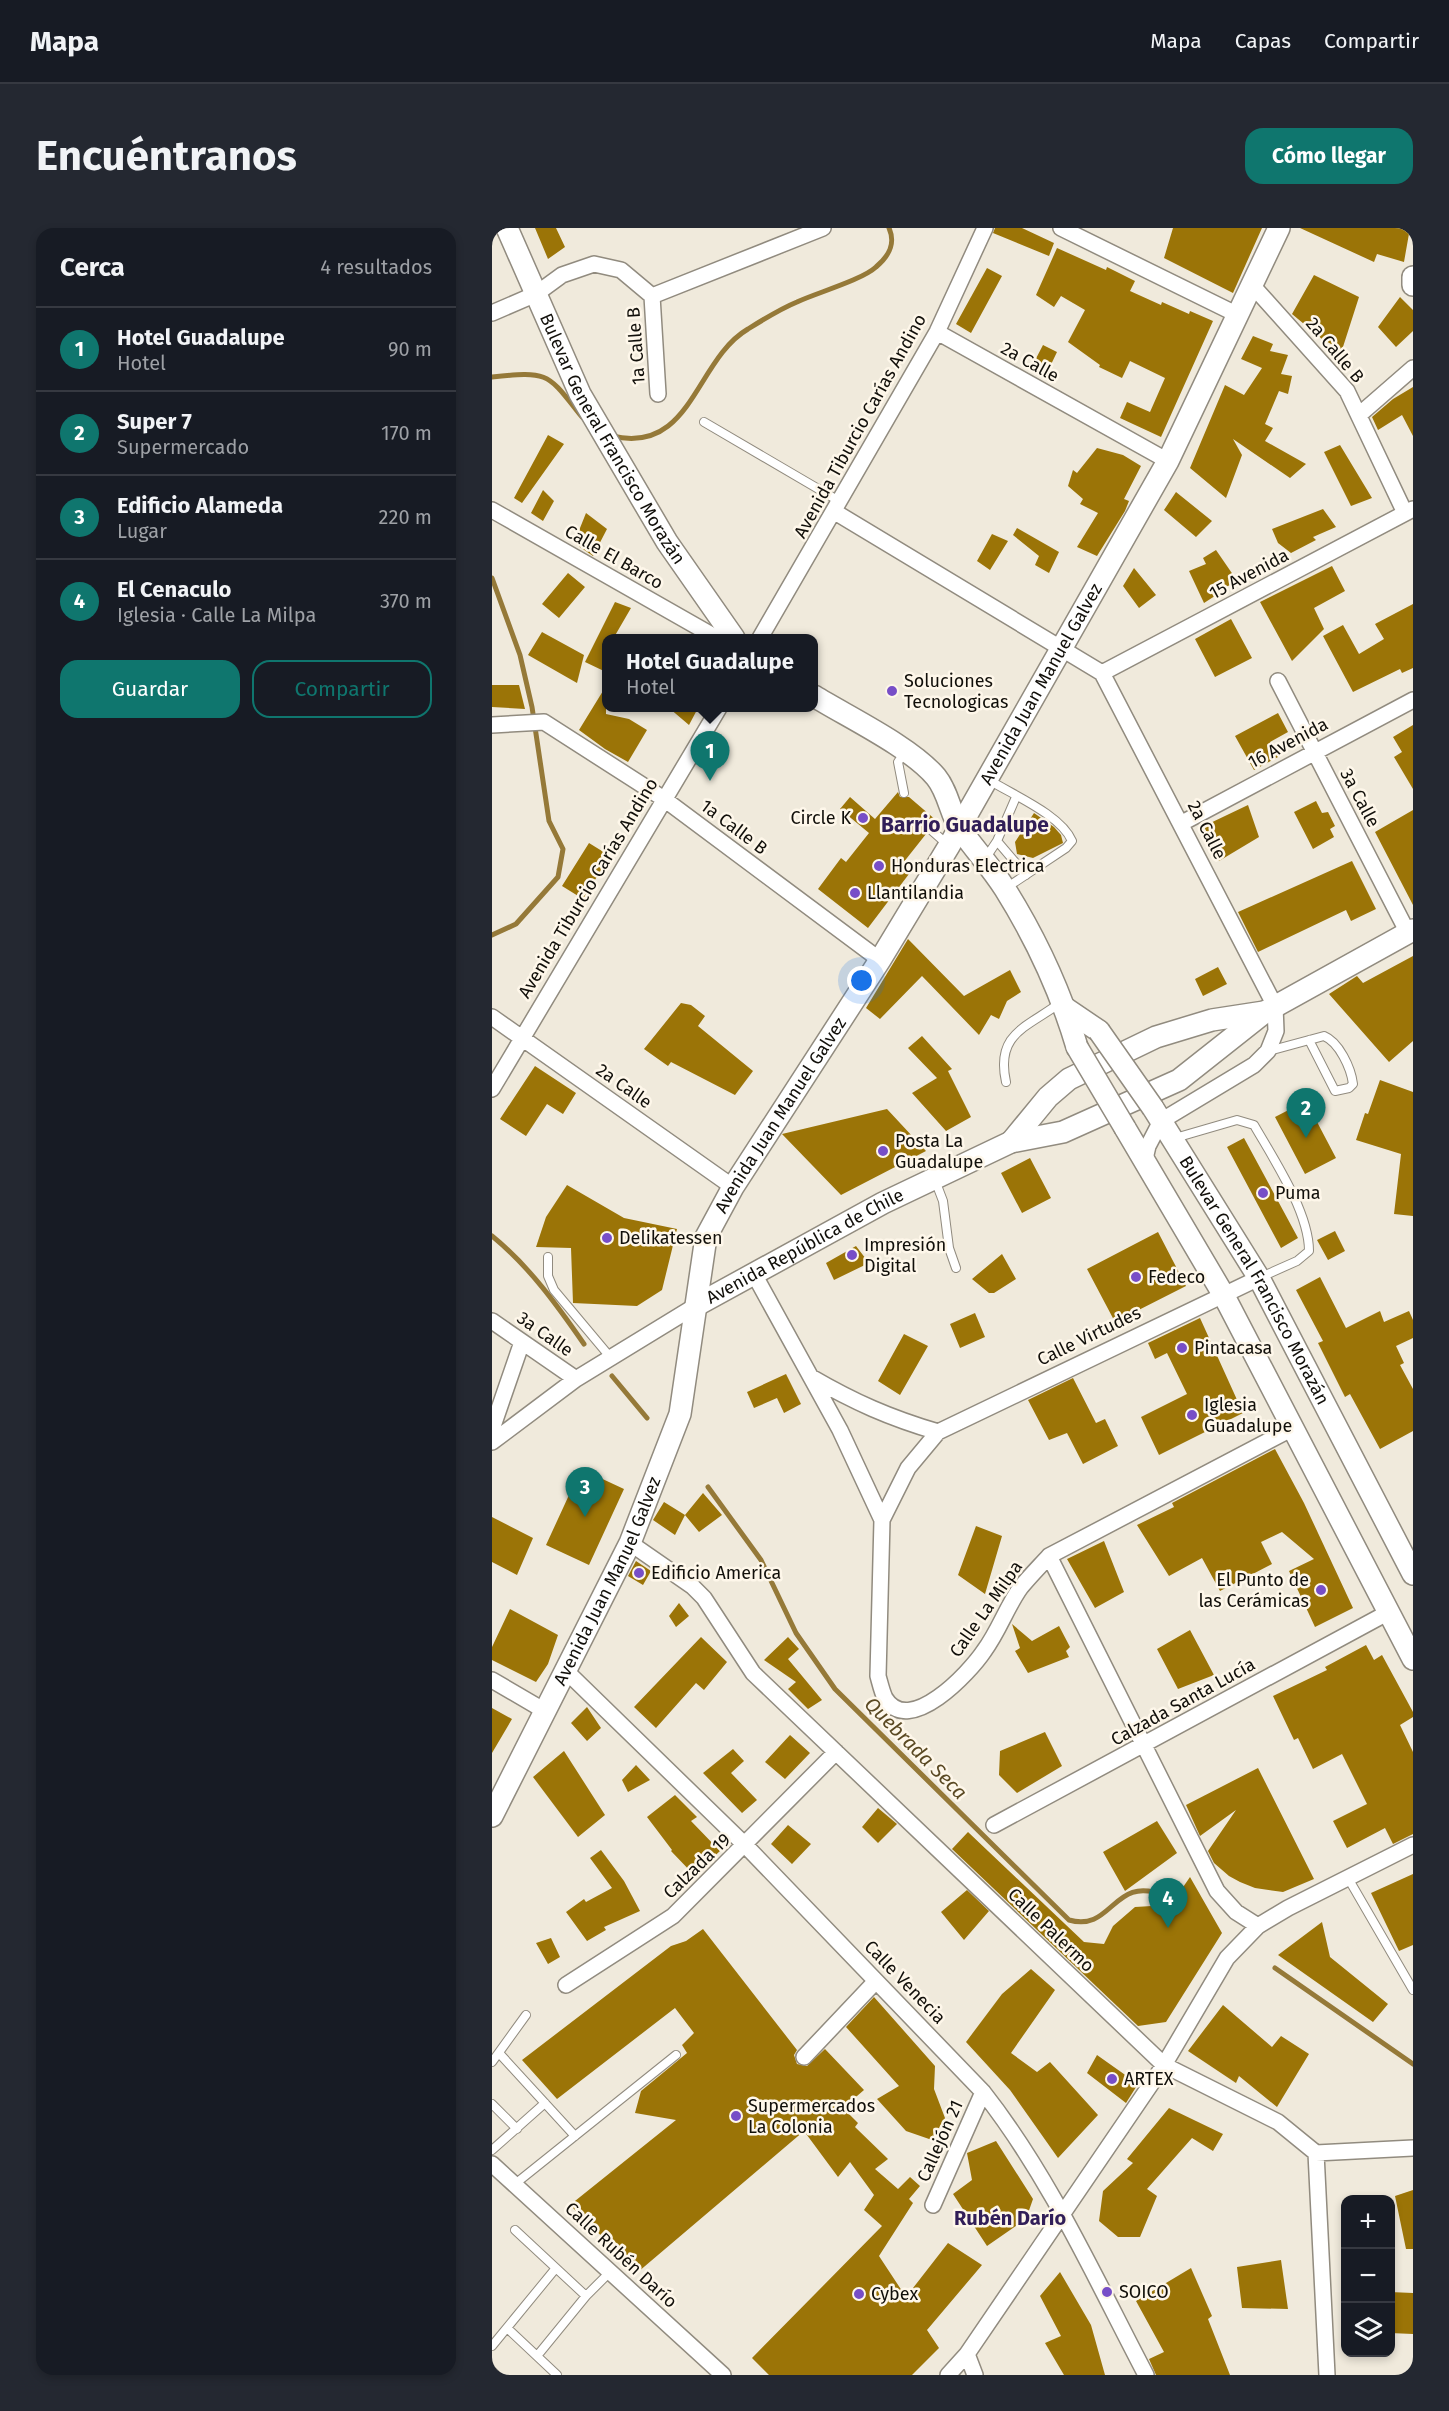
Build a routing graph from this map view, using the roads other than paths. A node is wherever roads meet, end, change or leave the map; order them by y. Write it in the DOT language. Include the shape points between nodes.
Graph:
graph roads {
  1 [pos="507,228"];
  2 [pos="823,228"];
  3 [pos="985,228"];
  4 [pos="1061,228"];
  5 [pos="1279,228"];
  6 [pos="1413,277"];
  7 [pos="1252,285"];
  8 [pos="1413,285"];
  9 [pos="536,294"];
  10 [pos="652,296"];
  11 [pos="492,313"];
  12 [pos="1238,315"];
  13 [pos="937,332"];
  14 [pos="1413,368"];
  15 [pos="658,394"];
  16 [pos="1359,415"];
  17 [pos="704,422"];
  18 [pos="1168,461"];
  19 [pos="838,507"];
  20 [pos="492,510"];
  21 [pos="1409,511"];
  22 [pos="708,634"];
  23 [pos="731,634"];
  24 [pos="763,634"];
  25 [pos="1062,647"];
  26 [pos="1102,673"];
  27 [pos="1278,681"];
  28 [pos="818,699"];
  29 [pos="1413,700"];
  30 [pos="716,712"];
  31 [pos="492,725"];
  32 [pos="1313,751"];
  33 [pos="905,752"];
  34 [pos="987,779"];
  35 [pos="904,793"];
  36 [pos="1016,797"];
  37 [pos="664,799"];
  38 [pos="1182,823"];
  39 [pos="930,829"];
  40 [pos="954,837"];
  41 [pos="997,841"];
  42 [pos="984,860"];
  43 [pos="1026,874"];
  44 [pos="1004,888"];
  45 [pos="1411,932"];
  46 [pos="880,960"];
  47 [pos="1064,1005"];
  48 [pos="1270,1009"];
  49 [pos="492,1017"];
  50 [pos="521,1038"];
  51 [pos="1309,1040"];
  52 [pos="1268,1051"];
  53 [pos="1006,1082"];
  54 [pos="492,1089"];
  55 [pos="1162,1123"];
  56 [pos="1011,1142"];
  57 [pos="1145,1159"];
  58 [pos="934,1179"];
  59 [pos="733,1187"];
  60 [pos="548,1257"];
  61 [pos="956,1268"];
  62 [pos="754,1274"];
  63 [pos="1259,1278"];
  64 [pos="1223,1294"];
  65 [pos="697,1305"];
  66 [pos="492,1321"];
  67 [pos="522,1342"];
  68 [pos="611,1358"];
  69 [pos="808,1375"];
  70 [pos="576,1379"];
  71 [pos="1293,1428"];
  72 [pos="492,1429"];
  73 [pos="938,1432"];
  74 [pos="492,1442"];
  75 [pos="882,1520"];
  76 [pos="630,1543"];
  77 [pos="1050,1556"];
  78 [pos="1413,1574"];
  79 [pos="1389,1612"];
  80 [pos="1413,1659"];
  81 [pos="565,1670"];
  82 [pos="492,1680"];
  83 [pos="545,1711"];
  84 [pos="1146,1745"];
  85 [pos="836,1752"];
  86 [pos="492,1816"];
  87 [pos="994,1825"];
  88 [pos="1413,1845"];
  89 [pos="746,1846"];
  90 [pos="1348,1878"];
  91 [pos="1258,1926"];
  92 [pos="876,1981"];
  93 [pos="566,1985"];
  94 [pos="1413,1990"];
  95 [pos="526,2015"];
  96 [pos="499,2053"];
  97 [pos="676,2055"];
  98 [pos="804,2057"];
  99 [pos="492,2062"];
  100 [pos="1164,2065"];
  101 [pos="983,2092"];
  102 [pos="544,2103"];
  103 [pos="492,2104"];
  104 [pos="517,2129"];
  105 [pos="575,2136"];
  106 [pos="1413,2148"];
  107 [pos="492,2150"];
  108 [pos="1316,2153"];
  109 [pos="492,2164"];
  110 [pos="514,2184"];
  111 [pos="933,2205"];
  112 [pos="1061,2215"];
  113 [pos="515,2230"];
  114 [pos="556,2268"];
  115 [pos="610,2272"];
  116 [pos="586,2296"];
  117 [pos="507,2328"];
  118 [pos="492,2346"];
  119 [pos="967,2354"];
  120 [pos="537,2356"];
  121 [pos="492,2371"];
  122 [pos="496,2375"];
  123 [pos="557,2375"];
  124 [pos="723,2375"];
  125 [pos="948,2375"];
  126 [pos="975,2375"];
  127 [pos="1146,2375"];
  128 [pos="1327,2375"];
  1 -- 9 [label="street, Bulevar General Francisco Morazán"];
  2 -- 10 [label="street"];
  3 -- 13 [label="street, Avenida Tiburcio Carías Andino"];
  4 -- 12 [label="street"];
  5 -- 7 [label="street, Avenida Juan Manuel Galvez"];
  6 -- 8 [label="street"];
  7 -- 12 [label="street, Avenida Juan Manuel Galvez"];
  7 -- 16 [label="street, 2a Calle B" via="1347,391"];
  9 -- 10 [label="street" via="562,275 594,264 621,270"];
  9 -- 11 [label="street"];
  9 -- 23 [label="street, Bulevar General Francisco Morazán" via="580,394 623,469 667,542"];
  10 -- 15 [label="street, 1a Calle B"];
  12 -- 18 [label="street, Avenida Juan Manuel Galvez"];
  13 -- 18 [label="street, 2a Calle"];
  13 -- 19 [label="street, Avenida Tiburcio Carías Andino"];
  14 -- 16 [label="street"];
  16 -- 21 [label="street, 2a Calle B"];
  17 -- 19 [label="lane"];
  18 -- 25 [label="street, Avenida Juan Manuel Galvez"];
  19 -- 24 [label="street, Avenida Tiburcio Carías Andino"];
  19 -- 25 [label="street"];
  20 -- 22 [label="street, Calle El Barco"];
  21 -- 26 [label="street, 15 Avenida"];
  25 -- 26 [label="street"];
  25 -- 34 [label="street, Avenida Juan Manuel Galvez"];
  26 -- 38 [label="street, 2a Calle"];
  27 -- 32 [label="street, 3a Calle"];
  28 -- 33 [label="street, Bulevar General Francisco Morazán"];
  29 -- 32 [label="street, 16 Avenida"];
  30 -- 37 [label="street, Avenida Tiburcio Carías Andino"];
  31 -- 37 [label="street, 1a Calle B" via="544,722"];
  32 -- 38 [label="street, 16 Avenida"];
  32 -- 45 [label="street, 3a Calle"];
  33 -- 35 [label="lane" via="898,762"];
  33 -- 40 [label="street, Bulevar General Francisco Morazán" via="935,775 946,792"];
  34 -- 36 [label="lane"];
  34 -- 40 [label="street, Avenida Juan Manuel Galvez"];
  36 -- 41 [label="lane"];
  36 -- 43 [label="lane" via="1067,829 1072,841"];
  37 -- 46 [label="street, 1a Calle B"];
  37 -- 50 [label="street, Avenida Tiburcio Carías Andino"];
  38 -- 48 [label="street, 2a Calle"];
  39 -- 40 [label="lane"];
  40 -- 42 [label="street, Bulevar General Francisco Morazán"];
  40 -- 46 [label="street, Avenida Juan Manuel Galvez"];
  41 -- 42 [label="lane"];
  41 -- 43 [label="lane"];
  42 -- 44 [label="street, Bulevar General Francisco Morazán"];
  43 -- 44 [label="lane"];
  44 -- 47 [label="street, Bulevar General Francisco Morazán"];
  45 -- 48 [label="street, Avenida República de Chile"];
  46 -- 59 [label="street, Avenida Juan Manuel Galvez"];
  47 -- 53 [label="lane" via="1021,1029 1007,1042 1003,1071"];
  47 -- 55 [label="street, Bulevar General Francisco Morazán, bridge" via="1099,1030"];
  47 -- 57 [label="street, Bulevar General Francisco Morazán, bridge" via="1077,1047"];
  48 -- 52 [label="street" via="1276,1031"];
  48 -- 56 [label="street, Avenida República de Chile" via="1179,1080 1063,1132"];
  48 -- 56 [label="street, Avenida República de Chile" via="1212,1020 1156,1037 1070,1079 1048,1097"];
  49 -- 50 [label="street, 2a Calle"];
  50 -- 54 [label="street, Avenida Tiburcio Carías Andino"];
  50 -- 59 [label="street, 2a Calle"];
  51 -- 51 [label="lane" via="1330,1038 1352,1077 1349,1088 1335,1091"];
  51 -- 52 [label="lane"];
  52 -- 55 [label="street" via="1254,1065"];
  55 -- 57 [label="street" via="1151,1139"];
  55 -- 63 [label="street, Bulevar General Francisco Morazán"];
  55 -- 63 [label="lane" via="1237,1120 1254,1125 1309,1237 1308,1251 1297,1261"];
  56 -- 58 [label="street, Avenida República de Chile"];
  57 -- 64 [label="street, Bulevar General Francisco Morazán"];
  58 -- 61 [label="lane" via="945,1208 949,1248"];
  58 -- 62 [label="street, Avenida República de Chile"];
  59 -- 65 [label="street, Avenida Juan Manuel Galvez" via="706,1237"];
  60 -- 68 [label="lane" via="548,1276 554,1290"];
  62 -- 65 [label="street, Avenida República de Chile"];
  62 -- 69 [label="street, Calle La Milpa"];
  63 -- 64 [label="street, Calle Virtudes"];
  63 -- 78 [label="street, Bulevar General Francisco Morazán"];
  64 -- 71 [label="street, Bulevar General Francisco Morazán"];
  64 -- 73 [label="street, Calle Virtudes"];
  65 -- 68 [label="street"];
  65 -- 76 [label="street, Avenida Juan Manuel Galvez" via="680,1414"];
  66 -- 67 [label="street, 3a Calle"];
  67 -- 70 [label="street, 3a Calle"];
  67 -- 72 [label="street"];
  68 -- 70 [label="street"];
  69 -- 73 [label="street" via="890,1418"];
  69 -- 75 [label="street, Calle La Milpa" via="840,1430"];
  70 -- 74 [label="street"];
  71 -- 77 [label="street"];
  71 -- 79 [label="street, Bulevar General Francisco Morazán"];
  73 -- 75 [label="street, Calle Virtudes" via="908,1468"];
  75 -- 77 [label="street, Calle La Milpa" via="878,1676 886,1699 898,1708 917,1710 959,1680 984,1651 1021,1587"];
  76 -- 81 [label="street, Avenida Juan Manuel Galvez"];
  76 -- 85 [label="street, Calle Palermo" via="704,1598 753,1673"];
  77 -- 84 [label="street, Calle La Milpa"];
  79 -- 80 [label="street, Bulevar General Francisco Morazán"];
  79 -- 84 [label="street, Calzada Santa Lucía"];
  81 -- 83 [label="street, Avenida Juan Manuel Galvez"];
  81 -- 89 [label="street, Calle Venecia"];
  82 -- 83 [label="street"];
  83 -- 86 [label="street, Avenida Juan Manuel Galvez"];
  84 -- 87 [label="street, Calzada Santa Lucía"];
  84 -- 91 [label="street, Calle La Milpa" via="1217,1891 1236,1912"];
  85 -- 89 [label="street, Calzada 19"];
  85 -- 100 [label="street, Calle Palermo"];
  88 -- 90 [label="street"];
  89 -- 92 [label="street, Calle Venecia"];
  89 -- 93 [label="street, Calzada 19" via="673,1916"];
  90 -- 91 [label="street"];
  90 -- 94 [label="lane"];
  91 -- 100 [label="street" via="1227,1958"];
  92 -- 98 [label="street"];
  92 -- 101 [label="street, Calle Venecia"];
  95 -- 96 [label="lane"];
  96 -- 99 [label="lane"];
  96 -- 102 [label="lane"];
  97 -- 105 [label="lane"];
  100 -- 108 [label="street, Calle Palermo" via="1278,2122"];
  100 -- 112 [label="street"];
  101 -- 111 [label="street, Callejón 21"];
  101 -- 112 [label="street, Calle Venecia" via="1007,2122"];
  102 -- 104 [label="lane"];
  102 -- 105 [label="lane"];
  103 -- 104 [label="lane"];
  104 -- 107 [label="lane"];
  105 -- 110 [label="lane"];
  106 -- 108 [label="street"];
  108 -- 128 [label="street"];
  109 -- 110 [label="street, Calle Rubén Darío"];
  110 -- 115 [label="street, Calle Rubén Darío"];
  112 -- 119 [label="street"];
  112 -- 127 [label="street, Calle Venecia"];
  113 -- 114 [label="lane"];
  114 -- 116 [label="lane"];
  114 -- 117 [label="lane"];
  115 -- 116 [label="lane"];
  115 -- 124 [label="street, Calle Rubén Darío"];
  116 -- 120 [label="lane"];
  117 -- 118 [label="lane"];
  117 -- 120 [label="lane"];
  119 -- 125 [label="street"];
  119 -- 126 [label="street"];
  120 -- 123 [label="lane"];
  121 -- 122 [label="lane"];
}
